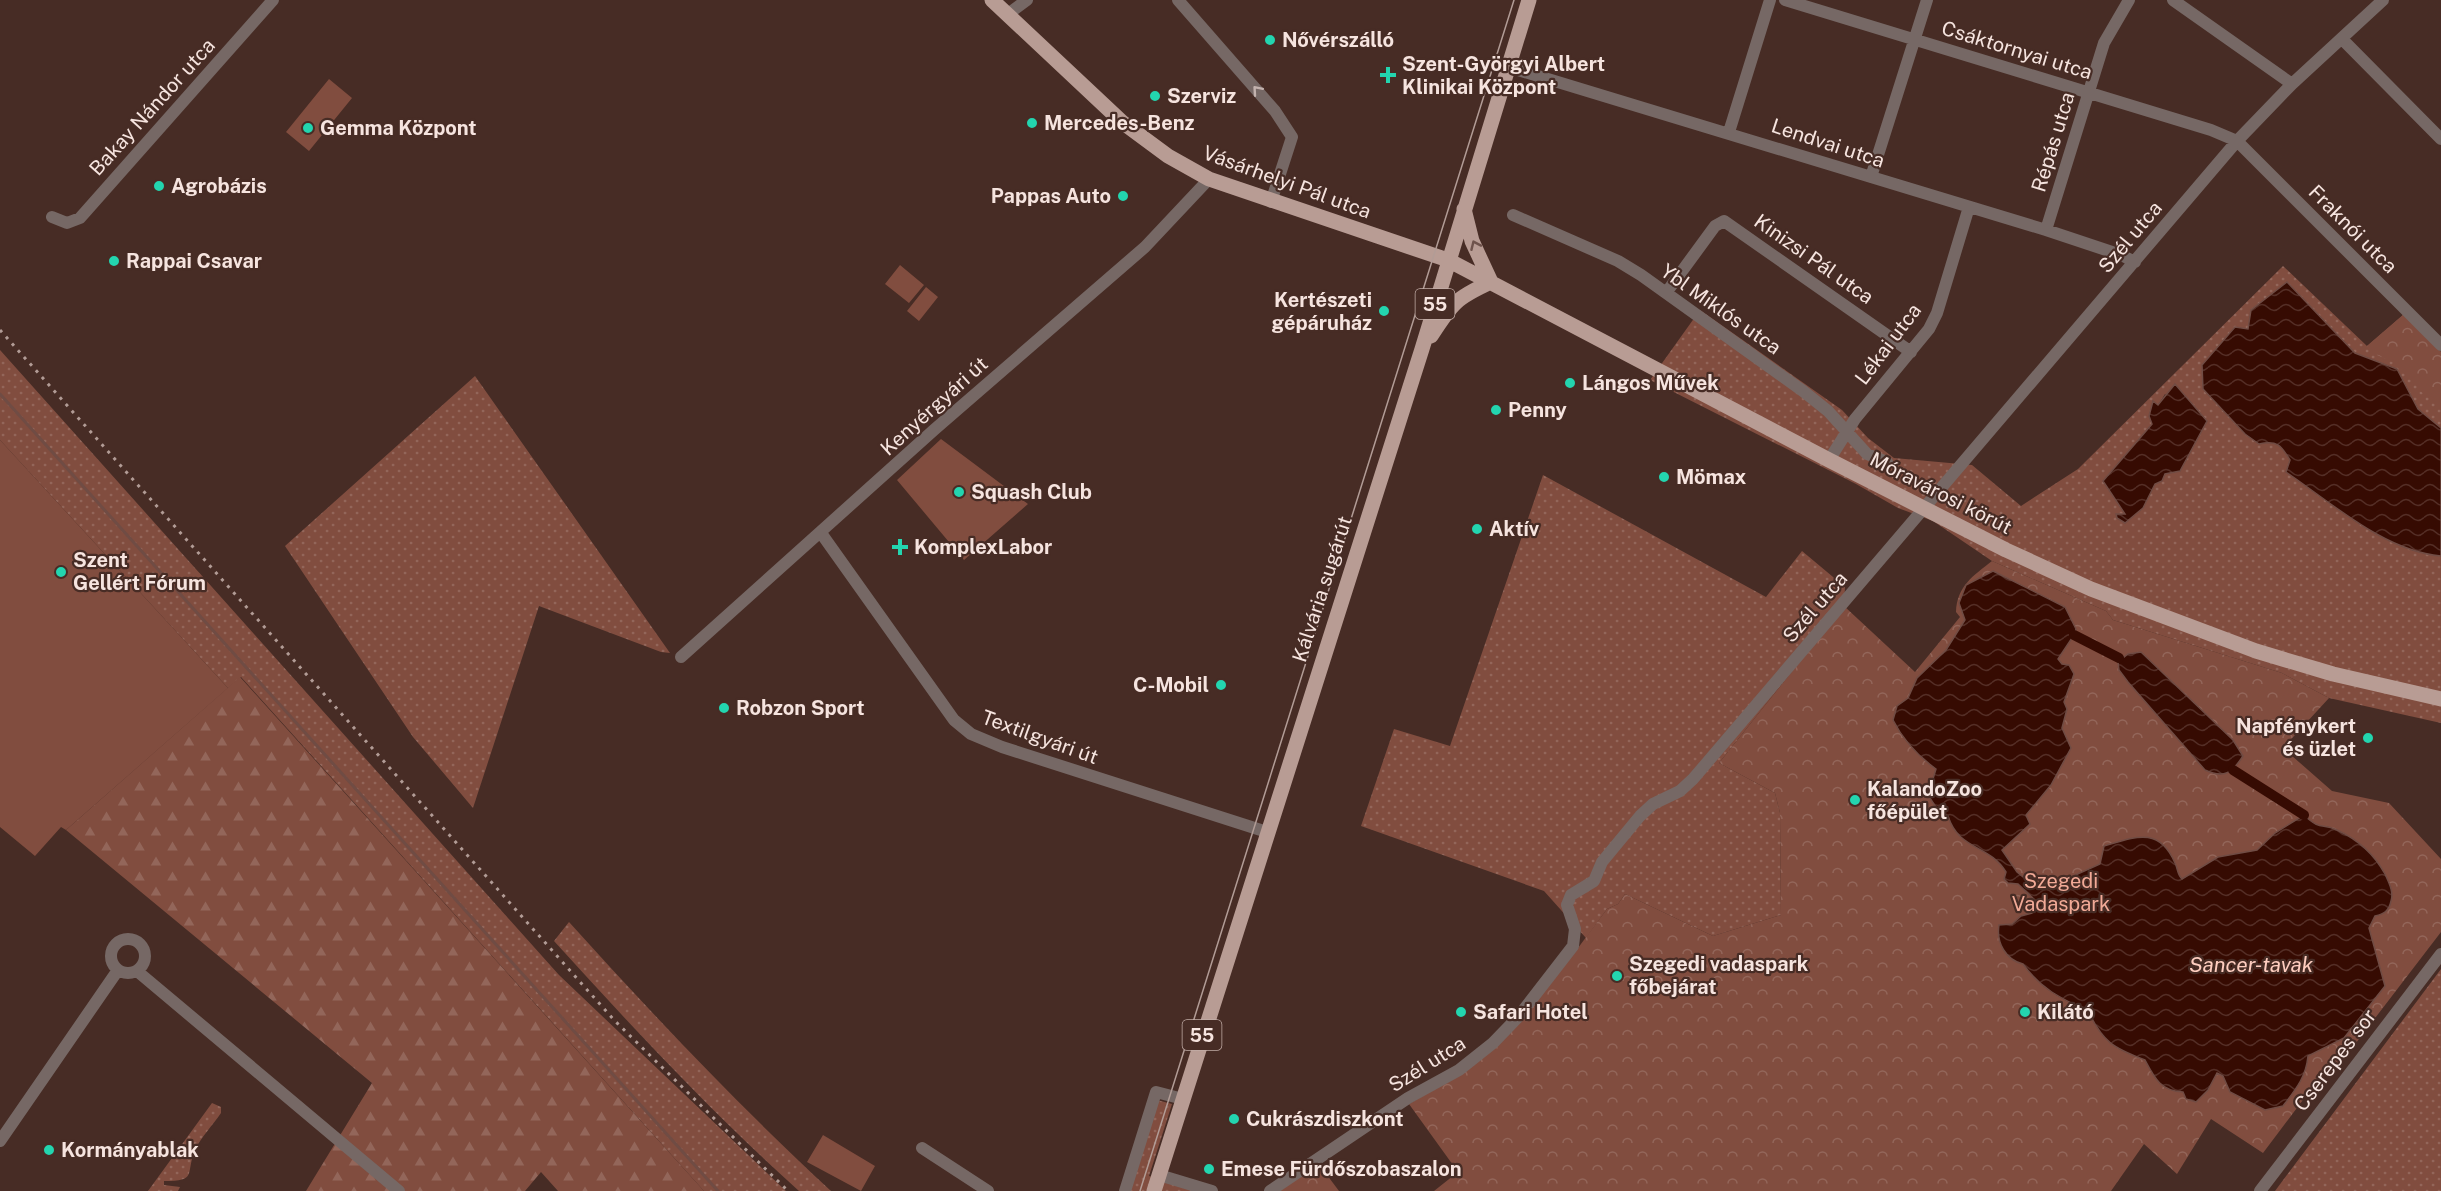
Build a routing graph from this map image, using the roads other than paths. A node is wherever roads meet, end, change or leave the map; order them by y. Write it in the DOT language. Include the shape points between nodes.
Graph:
graph roads {
  1 [pos="273,0"];
  2 [pos="992,0"];
  3 [pos="1027,0"];
  4 [pos="1178,0"];
  5 [pos="1529,0"];
  6 [pos="1770,0"];
  7 [pos="1785,0"];
  8 [pos="1927,0"];
  9 [pos="2129,0"];
  10 [pos="2173,0"];
  11 [pos="2383,0"];
  12 [pos="1008,14"];
  13 [pos="1913,39"];
  14 [pos="2342,39"];
  15 [pos="1508,67"];
  16 [pos="2292,84"];
  17 [pos="2088,93"];
  18 [pos="1729,132"];
  19 [pos="2441,139"];
  20 [pos="2237,141"];
  21 [pos="1871,177"];
  22 [pos="1209,179"];
  23 [pos="1270,202"];
  24 [pos="1464,207"];
  25 [pos="1969,207"];
  26 [pos="1513,215"];
  27 [pos="52,217"];
  28 [pos="2046,231"];
  29 [pos="1448,260"];
  30 [pos="2135,262"];
  31 [pos="1491,282"];
  32 [pos="1666,293"];
  33 [pos="2441,345"];
  34 [pos="1422,349"];
  35 [pos="1911,352"];
  36 [pos="1846,431"];
  37 [pos="1829,460"];
  38 [pos="1887,462"];
  39 [pos="1924,509"];
  40 [pos="821,533"];
  41 [pos="681,657"];
  42 [pos="2441,699"];
  43 [pos="1267,832"];
  44 [pos="2441,954"];
  45 [pos="140,968"];
  46 [pos="118,970"];
  47 [pos="1183,1099"];
  48 [pos="0,1141"];
  49 [pos="922,1148"];
  50 [pos="1159,1175"];
  51 [pos="399,1191"];
  52 [pos="988,1191"];
  53 [pos="1125,1191"];
  54 [pos="1154,1191"];
  55 [pos="1212,1191"];
  56 [pos="1270,1191"];
  57 [pos="2260,1191"];
  1 -- 27 [label="street, Bakay Nándor utca" via="80,218 68,223"];
  2 -- 12 [label="main road, Vásárhelyi Pál utca"];
  3 -- 12 [label="street"];
  23 -- 4 [label="street, one-way" via="1292,137 1275,111"];
  5 -- 15 [label="main road, Kálvária sugárút / 55"];
  6 -- 18 [label="street"];
  7 -- 13 [label="street, Csáktornyai utca"];
  8 -- 13 [label="street"];
  9 -- 17 [label="street, Répás utca" via="2104,43"];
  10 -- 16 [label="street"];
  11 -- 14 [label="street, Szél utca"];
  12 -- 22 [label="main road, Vásárhelyi Pál utca" via="1122,122 1168,156"];
  13 -- 17 [label="street, Csáktornyai utca"];
  13 -- 21 [label="street"];
  14 -- 16 [label="street, Szél utca"];
  14 -- 19 [label="street"];
  15 -- 18 [label="street, Lendvai utca"];
  15 -- 24 [label="main road, Kálvária sugárút / 55"];
  16 -- 20 [label="street, Szél utca"];
  17 -- 20 [label="street, Csáktornyai utca"];
  17 -- 28 [label="street, Répás utca"];
  18 -- 21 [label="street, Lendvai utca"];
  20 -- 30 [label="street, Szél utca"];
  20 -- 33 [label="street, Fraknói utca"];
  21 -- 25 [label="street, Lendvai utca"];
  22 -- 23 [label="main road, Vásárhelyi Pál utca"];
  22 -- 40 [label="street, Kenyérgyári út" via="1145,247"];
  23 -- 29 [label="main road, Vásárhelyi Pál utca"];
  24 -- 29 [label="main road, Kálvária sugárút / 55"];
  31 -- 24 [label="main road, one-way" via="1472,241"];
  25 -- 28 [label="street, Lendvai utca"];
  25 -- 35 [label="street, Lékai utca" via="1937,313"];
  26 -- 32 [label="street, Ybl Miklós utca" via="1618,261"];
  28 -- 30 [label="street, Lendvai utca"];
  29 -- 31 [label="main road, Móravárosi körút"];
  29 -- 34 [label="main road, Kálvária sugárút / 55"];
  30 -- 39 [label="street, Szél utca"];
  31 -- 34 [label="main road" via="1450,305"];
  31 -- 37 [label="main road, Móravárosi körút"];
  32 -- 35 [label="street, Kinizsi Pál utca" via="1715,226 1724,221"];
  32 -- 36 [label="street, Ybl Miklós utca" via="1803,391"];
  34 -- 43 [label="main road, Kálvária sugárút / 55"];
  35 -- 36 [label="street, Lékai utca"];
  36 -- 37 [label="street, Lékai utca"];
  36 -- 38 [label="street, Ybl Miklós utca" via="1867,454"];
  37 -- 39 [label="main road, Móravárosi körút"];
  39 -- 42 [label="main road, Móravárosi körút" via="2091,589 2181,625 2333,674"];
  39 -- 56 [label="street, Szél utca" via="1694,779 1647,809 1602,862 1594,881 1571,895 1567,905 1575,929 1573,946 1518,1017 1459,1070 1408,1098"];
  40 -- 41 [label="street, Kenyérgyári út"];
  40 -- 43 [label="street, Textilgyári út" via="954,720 971,734"];
  43 -- 47 [label="main road, Kálvária sugárút / 55"];
  44 -- 57 [label="street, Cserepes sor"];
  45 -- 46 [label="street" via="124,973"];
  45 -- 46 [label="street" via="145,958 141,946 126,940 113,949 113,964"];
  45 -- 51 [label="street"];
  46 -- 48 [label="street"];
  47 -- 50 [label="main road, Kálvária sugárút / 55"];
  47 -- 53 [label="street" via="1156,1092"];
  49 -- 52 [label="street"];
  50 -- 54 [label="main road, Kálvária sugárút / 55"];
  50 -- 55 [label="street"];
}
